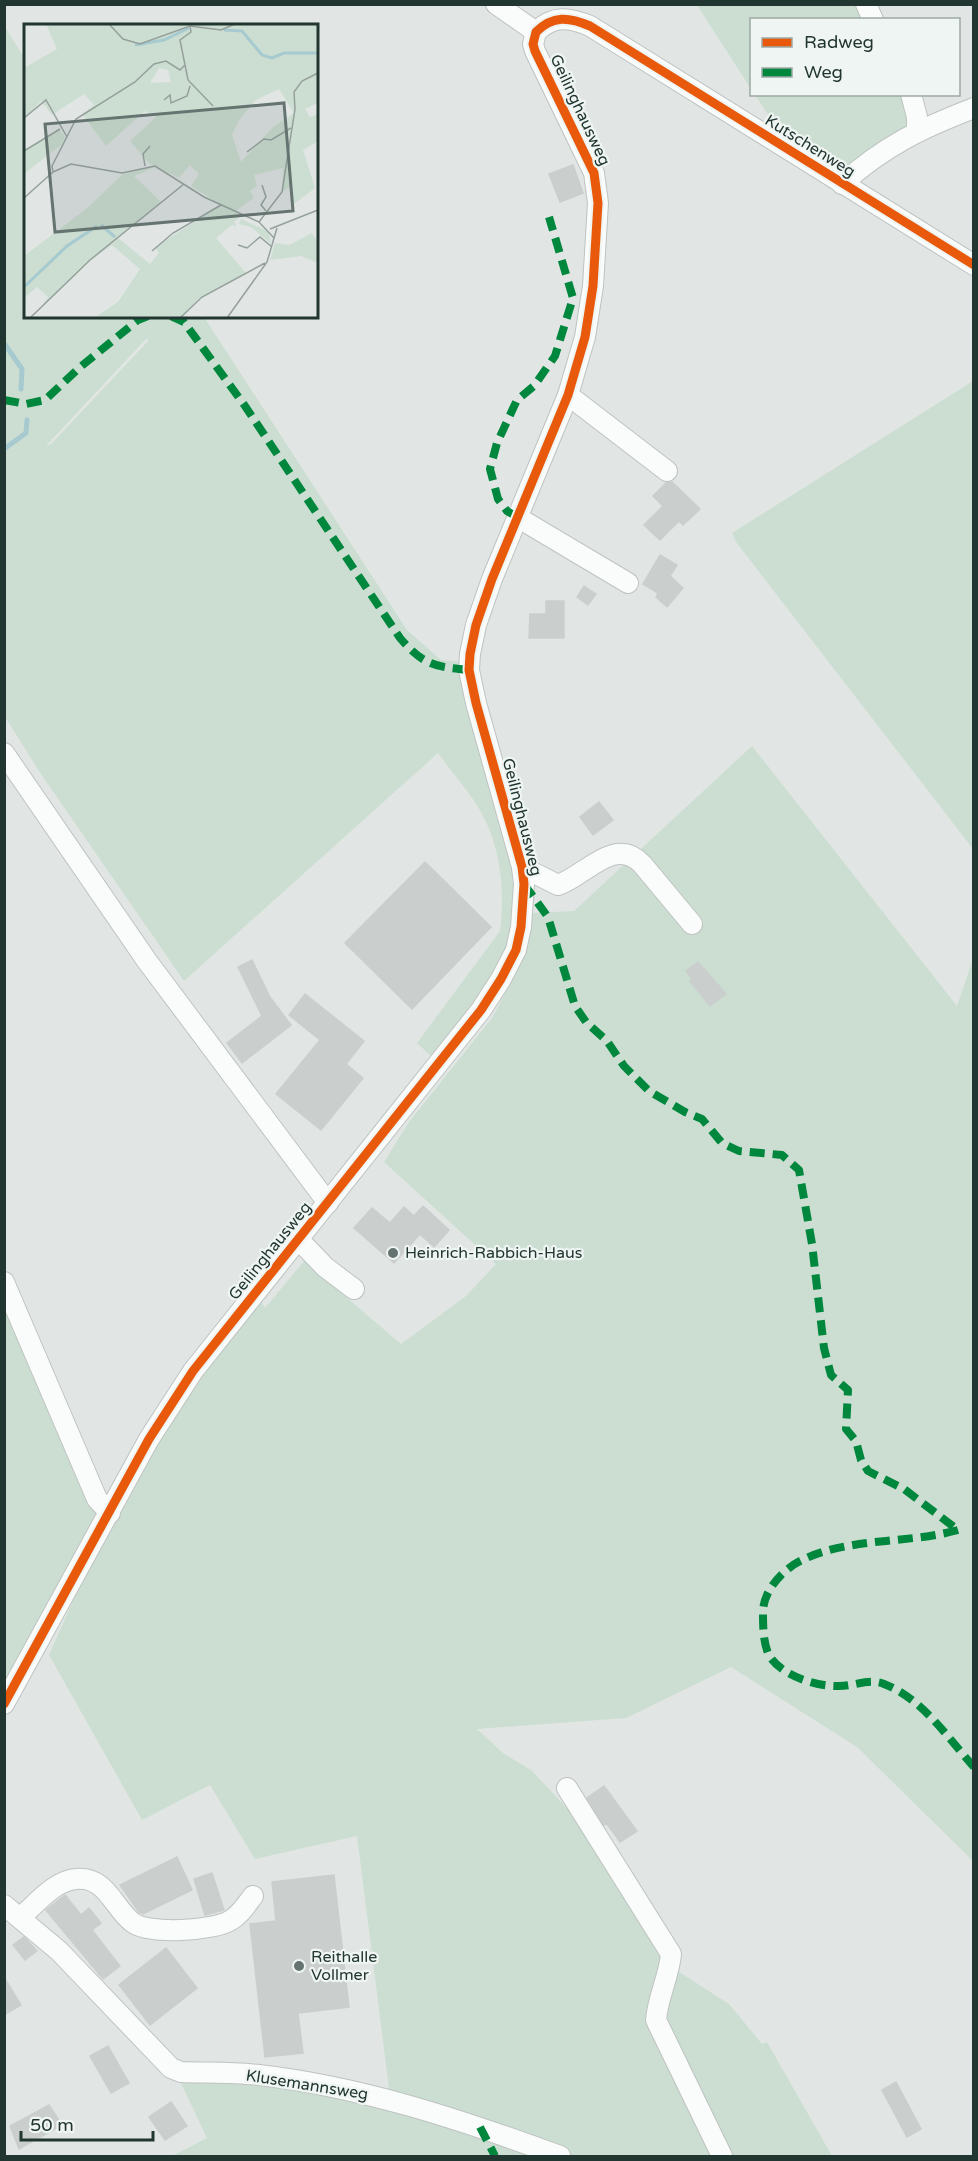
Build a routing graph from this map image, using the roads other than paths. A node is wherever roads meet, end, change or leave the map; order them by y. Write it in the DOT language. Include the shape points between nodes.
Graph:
graph roads {
  1 [pos="496,4"];
  2 [pos="866,4"];
  3 [pos="872,18"];
  4 [pos="536,32"];
  5 [pos="912,96"];
  6 [pos="974,108"];
  7 [pos="917,130"];
  8 [pos="842,184"];
  9 [pos="974,266"];
  10 [pos="568,395"];
  11 [pos="667,471"];
  12 [pos="517,517"];
  13 [pos="628,583"];
  14 [pos="4,753"];
  15 [pos="522,867"];
  16 [pos="692,924"];
  17 [pos="328,1203"];
  18 [pos="299,1240"];
  19 [pos="4,1282"];
  20 [pos="354,1289"];
  21 [pos="110,1513"];
  22 [pos="4,1704"];
  23 [pos="567,1788"];
  24 [pos="253,1896"];
  25 [pos="4,1905"];
  26 [pos="20,1918"];
  27 [pos="560,2157"];
  28 [pos="722,2157"];
  1 -- 4 [label="street"];
  2 -- 3 [label="street"];
  4 -- 8 [label="street, Kutschenweg" via="553,19 576,20 590,26"];
  4 -- 10 [label="street, Geilinghausweg" via="535,51 594,173 597,190 593,286 585,337"];
  5 -- 7 [label="street"];
  6 -- 7 [label="street, Kutschenweg"];
  7 -- 8 [label="street, Kutschenweg"];
  8 -- 9 [label="street, Kutschenweg"];
  10 -- 11 [label="street"];
  10 -- 12 [label="street, Geilinghausweg"];
  12 -- 13 [label="street"];
  12 -- 15 [label="street, Geilinghausweg" via="476,625 469,670"];
  14 -- 17 [label="street, Geilinghausweg" via="147,961"];
  15 -- 16 [label="street" via="558,885 606,858 627,852 634,855"];
  15 -- 17 [label="street, Geilinghausweg" via="521,927 516,950 501,980"];
  17 -- 18 [label="street, Geilinghausweg"];
  18 -- 20 [label="street"];
  18 -- 21 [label="street, Geilinghausweg" via="193,1371"];
  19 -- 21 [label="street" via="98,1499"];
  21 -- 22 [label="street, Geilinghausweg"];
  23 -- 28 [label="street" via="671,1954 669,1973 657,2002 656,2020"];
  24 -- 26 [label="street" via="230,1922 146,1929 132,1923 101,1886 76,1878 52,1890"];
  25 -- 26 [label="street, Klusemannsweg"];
  26 -- 27 [label="street, Klusemannsweg" via="59,1951 180,2072 257,2075 384,2098 480,2127"];
}
